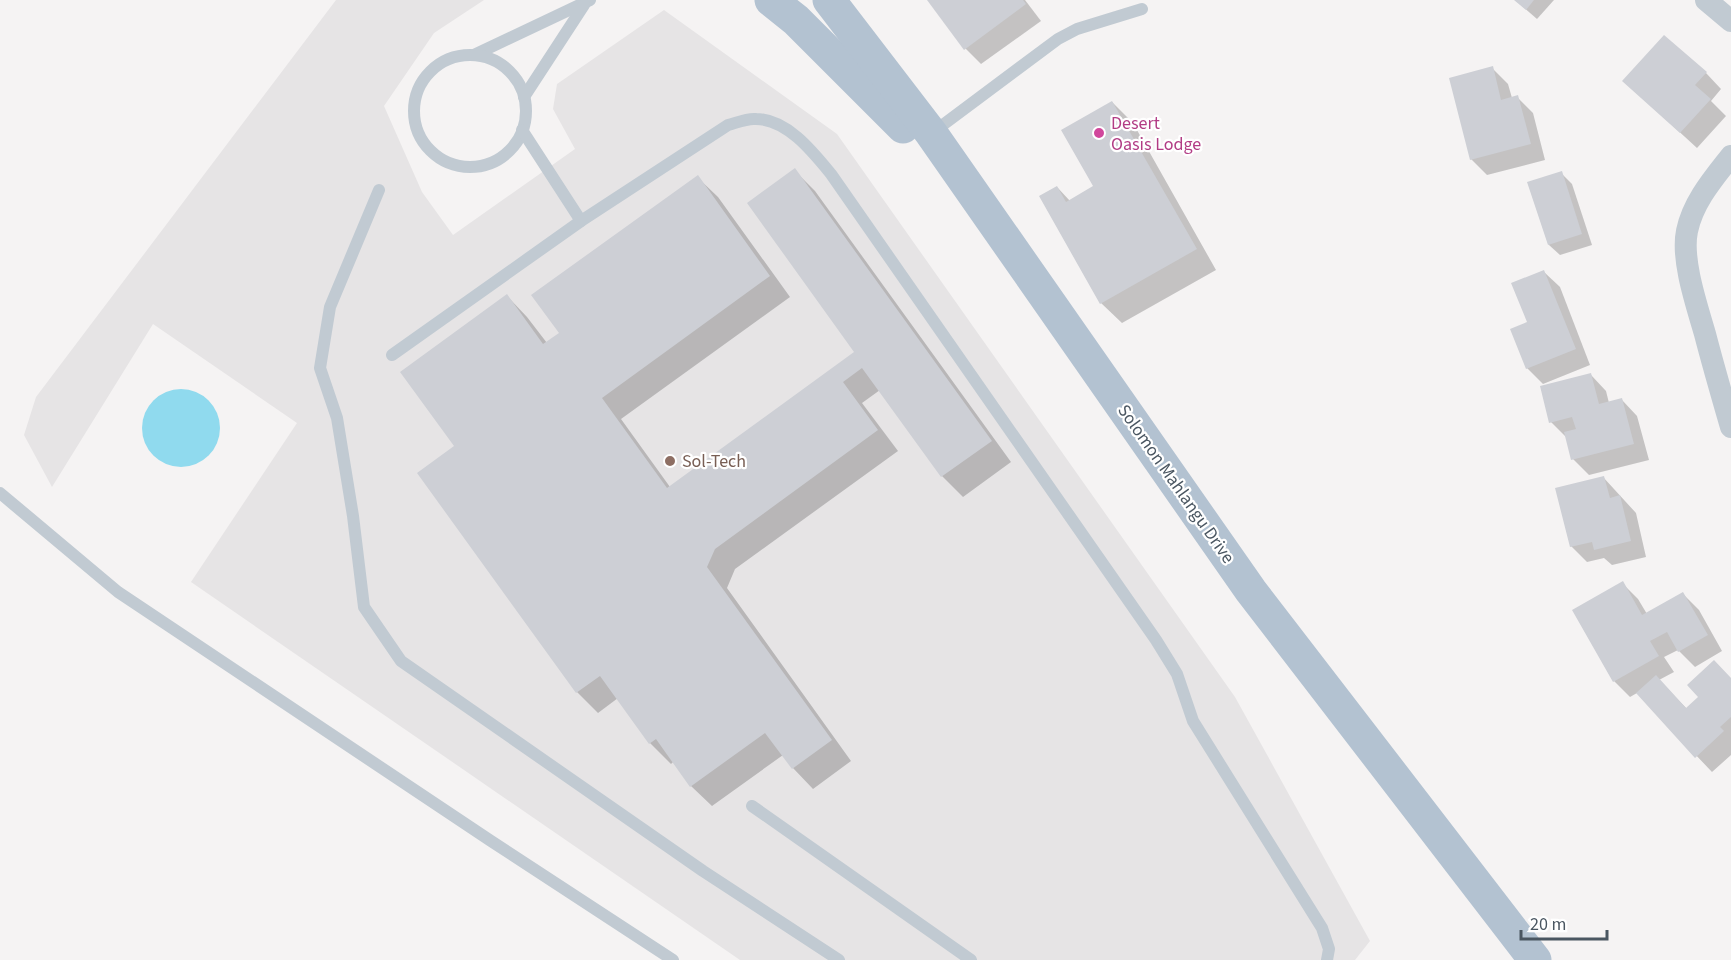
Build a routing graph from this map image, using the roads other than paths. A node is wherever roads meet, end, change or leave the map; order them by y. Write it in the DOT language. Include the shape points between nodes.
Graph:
graph roads {
  1 [pos="771,0"];
  2 [pos="829,0"];
  3 [pos="1706,0"];
  4 [pos="588,2"];
  5 [pos="1142,9"];
  6 [pos="1731,21"];
  7 [pos="474,55"];
  8 [pos="524,97"];
  9 [pos="522,130"];
  10 [pos="931,133"];
  11 [pos="1731,156"];
  12 [pos="379,190"];
  13 [pos="980,204"];
  14 [pos="581,221"];
  15 [pos="392,356"];
  16 [pos="1731,427"];
  17 [pos="0,493"];
  18 [pos="752,806"];
  19 [pos="673,960"];
  20 [pos="839,960"];
  21 [pos="971,960"];
  22 [pos="1327,960"];
  23 [pos="1535,960"];
  1 -- 13 [label="main road" via="796,20"];
  2 -- 10 [label="main road, Solomon Mahlangu Drive"];
  3 -- 6 [label="street"];
  4 -- 7 [label="lane"];
  4 -- 8 [label="lane"];
  5 -- 10 [label="lane" via="1077,29 1058,39"];
  7 -- 8 [label="lane" via="506,68"];
  7 -- 9 [label="lane" via="457,56 441,63 420,86 414,114 423,142 446,162 476,167 505,155"];
  8 -- 9 [label="lane"];
  9 -- 14 [label="lane"];
  10 -- 13 [label="main road, Solomon Mahlangu Drive"];
  11 -- 16 [label="street" via="1695,206 1687,232 1692,289"];
  12 -- 20 [label="lane" via="330,307 320,368 337,418 364,607 400,661"];
  13 -- 23 [label="main road, Solomon Mahlangu Drive" via="1251,591"];
  14 -- 15 [label="lane"];
  14 -- 22 [label="lane" via="728,125 756,118 782,126 808,146 1156,640 1177,674 1193,721 1322,928 1329,949"];
  17 -- 19 [label="lane" via="118,592"];
  18 -- 21 [label="lane"];
}
